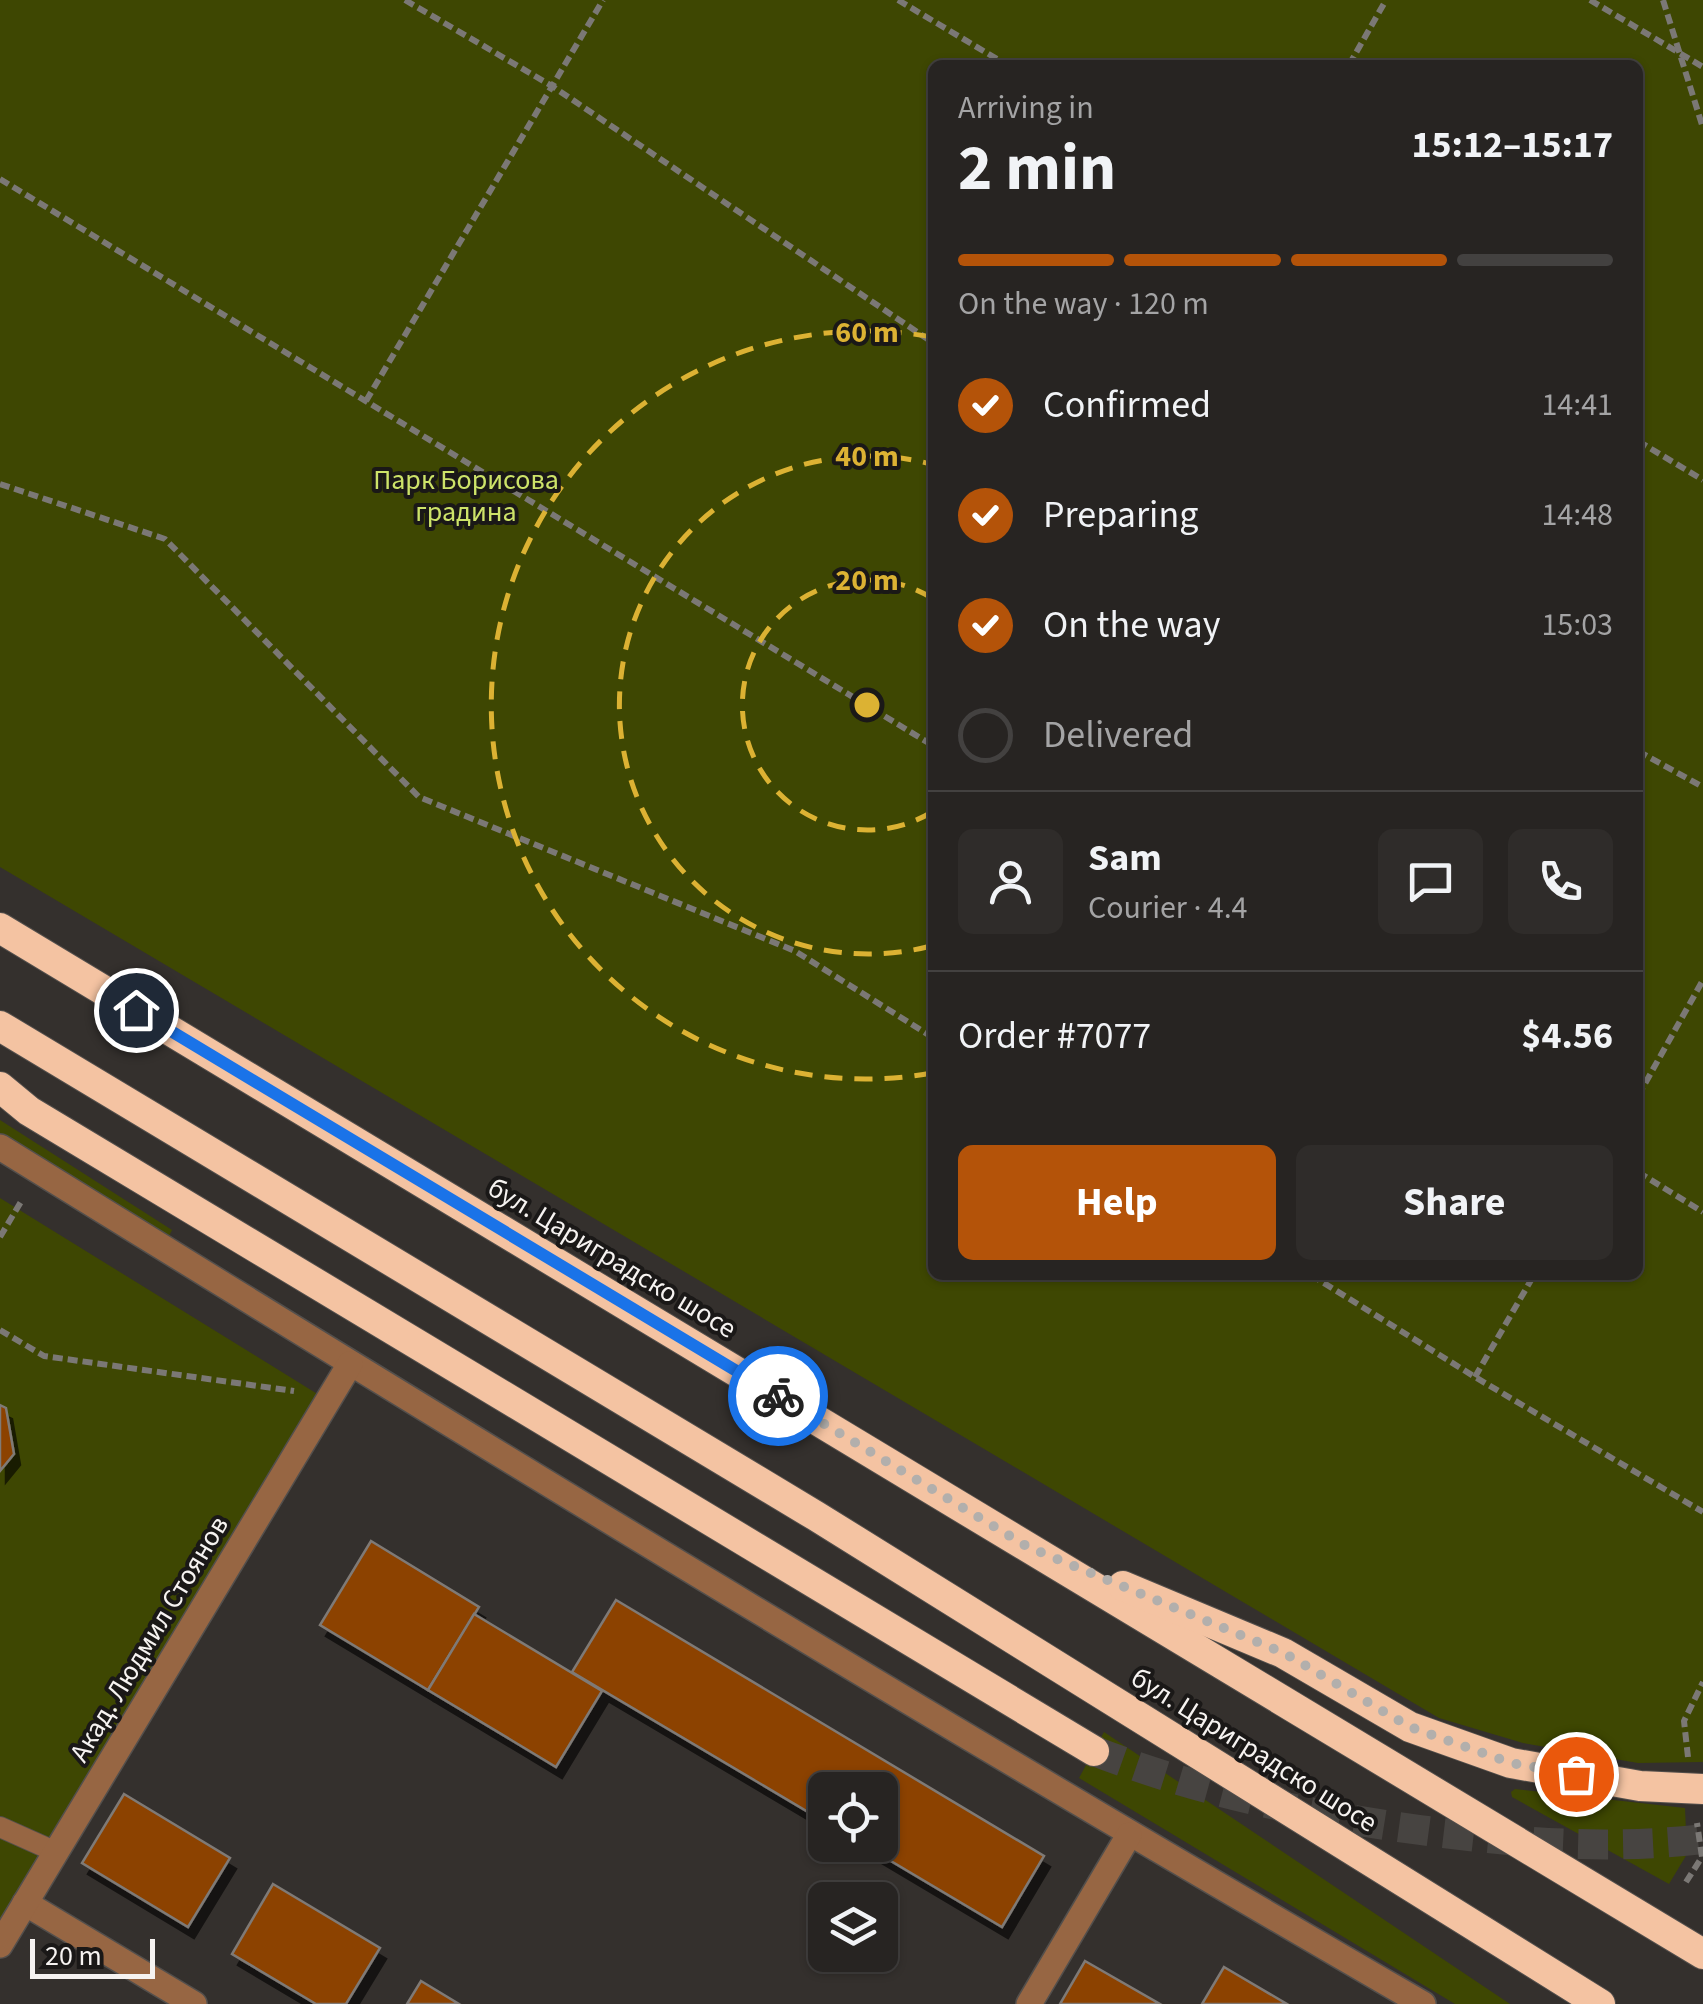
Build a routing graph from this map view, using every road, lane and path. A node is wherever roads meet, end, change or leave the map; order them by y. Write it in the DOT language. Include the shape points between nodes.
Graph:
graph roads {
  1 [pos="405,0"];
  2 [pos="603,0"];
  3 [pos="898,0"];
  4 [pos="1386,0"];
  5 [pos="1590,0"];
  6 [pos="1664,0"];
  7 [pos="1680,53"];
  8 [pos="999,60"];
  9 [pos="1352,60"];
  10 [pos="1703,67"];
  11 [pos="552,86"];
  12 [pos="1703,128"];
  13 [pos="0,179"];
  14 [pos="928,339"];
  15 [pos="366,401"];
  16 [pos="1643,444"];
  17 [pos="1703,480"];
  18 [pos="0,484"];
  19 [pos="928,743"];
  20 [pos="1643,754"];
  21 [pos="1703,787"];
  22 [pos="0,928"];
  23 [pos="1703,980"];
  24 [pos="0,1026"];
  25 [pos="928,1035"];
  26 [pos="0,1087"];
  27 [pos="1643,1087"];
  28 [pos="0,1146"];
  29 [pos="1643,1175"];
  30 [pos="16,1208"];
  31 [pos="1703,1212"];
  32 [pos="0,1237"];
  33 [pos="1320,1280"];
  34 [pos="1531,1280"];
  35 [pos="0,1330"];
  36 [pos="344,1375"];
  37 [pos="1475,1377"];
  38 [pos="1703,1512"];
  39 [pos="1028,1547"];
  40 [pos="1703,1682"];
  41 [pos="1094,1751"];
  42 [pos="1696,1790"];
  43 [pos="0,1827"];
  44 [pos="1129,1835"];
  45 [pos="56,1852"];
  46 [pos="1699,1868"];
  47 [pos="1686,1882"];
  48 [pos="25,1903"];
  49 [pos="0,1945"];
  50 [pos="1703,1954"];
  51 [pos="1592,2000"];
  52 [pos="194,2004"];
  53 [pos="1030,2004"];
  54 [pos="1423,2004"];
  1 -- 11 [label="path"];
  2 -- 11 [label="path"];
  3 -- 8 [label="path"];
  4 -- 9 [label="path"];
  5 -- 7 [label="path"];
  6 -- 7 [label="path"];
  7 -- 10 [label="path"];
  7 -- 12 [label="path"];
  11 -- 14 [label="path"];
  11 -- 15 [label="path"];
  13 -- 15 [label="path"];
  15 -- 19 [label="path"];
  16 -- 17 [label="path"];
  18 -- 25 [label="path" via="165,538 418,797 795,951"];
  20 -- 21 [label="path"];
  22 -- 39 [label="highway, бул. Цариградско шосе"];
  23 -- 27 [label="path"];
  24 -- 51 [label="highway, бул. Цариградско шосе" via="816,1516"];
  26 -- 41 [label="highway"];
  28 -- 36 [label="street"];
  29 -- 31 [label="path"];
  30 -- 32 [label="path"];
  33 -- 37 [label="path"];
  34 -- 37 [label="path"];
  35 -- 36 [label="path" via="44,1356 319,1394"];
  36 -- 44 [label="street"];
  36 -- 45 [label="street, Акад. Людмил Стоянов"];
  37 -- 38 [label="path"];
  39 -- 42 [label="highway" via="1284,1653 1410,1727 1511,1763"];
  39 -- 50 [label="highway, бул. Цариградско шосе"];
  40 -- 42 [label="path" via="1684,1721"];
  42 -- 46 [label="path"];
  43 -- 45 [label="lane"];
  44 -- 53 [label="street"];
  44 -- 54 [label="street"];
  45 -- 48 [label="street, Акад. Людмил Стоянов"];
  46 -- 47 [label="path"];
  48 -- 49 [label="street, Акад. Людмил Стоянов"];
  48 -- 52 [label="street"];
}
